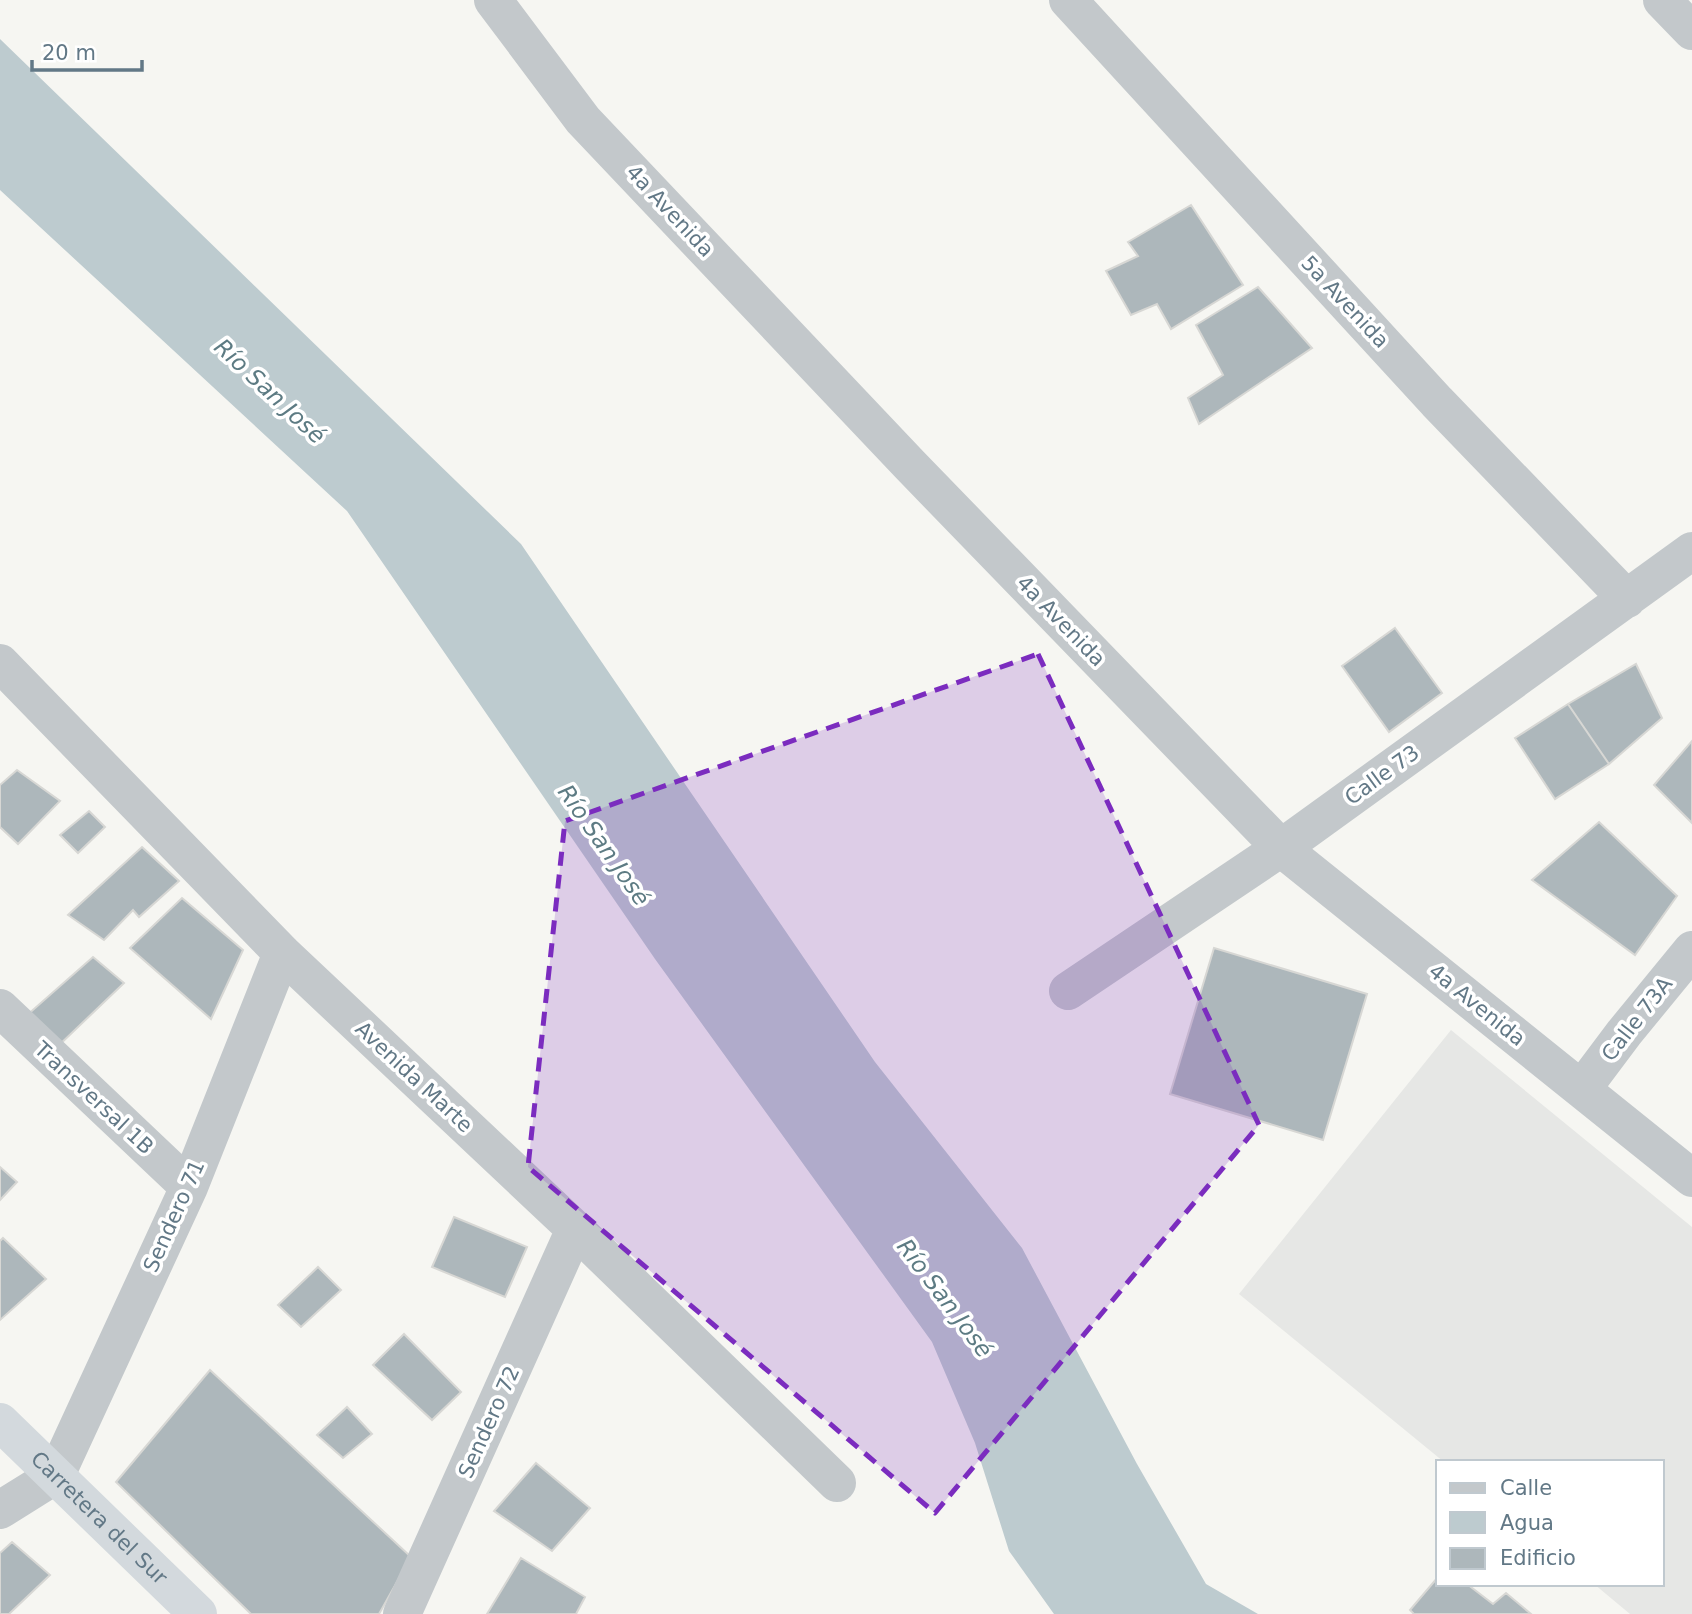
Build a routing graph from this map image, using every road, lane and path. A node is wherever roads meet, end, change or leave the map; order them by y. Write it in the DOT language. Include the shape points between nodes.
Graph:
graph roads {
  1 [pos="493,0"];
  2 [pos="1068,0"];
  3 [pos="1692,551"];
  4 [pos="1627,599"];
  5 [pos="0,663"];
  6 [pos="1281,848"];
  7 [pos="1692,950"];
  8 [pos="282,953"];
  9 [pos="1068,991"];
  10 [pos="0,1008"];
  11 [pos="1583,1089"];
  12 [pos="1692,1178"];
  13 [pos="189,1187"];
  14 [pos="575,1229"];
  15 [pos="0,1422"];
  16 [pos="56,1475"];
  17 [pos="837,1483"];
  18 [pos="0,1510"];
  19 [pos="198,1614"];
  20 [pos="402,1614"];
  1 -- 6 [label="street, 4a Avenida" via="583,120"];
  2 -- 4 [label="street, 5a Avenida" via="1437,402"];
  3 -- 4 [label="street, Calle 73"];
  4 -- 6 [label="street, Calle 73"];
  5 -- 8 [label="street, Avenida Marte"];
  6 -- 9 [label="street, Calle 73"];
  6 -- 11 [label="street, 4a Avenida"];
  7 -- 11 [label="street, Calle 73A"];
  8 -- 13 [label="street, Sendero 71"];
  8 -- 14 [label="street, Avenida Marte"];
  10 -- 13 [label="street, Transversal 1B"];
  11 -- 12 [label="street, 4a Avenida"];
  13 -- 16 [label="street, Sendero 71"];
  14 -- 17 [label="street, Avenida Marte"];
  14 -- 20 [label="street, Sendero 72"];
  15 -- 16 [label="highway, Carretera del Sur"];
  16 -- 18 [label="street"];
  16 -- 19 [label="highway, Carretera del Sur"];
}
